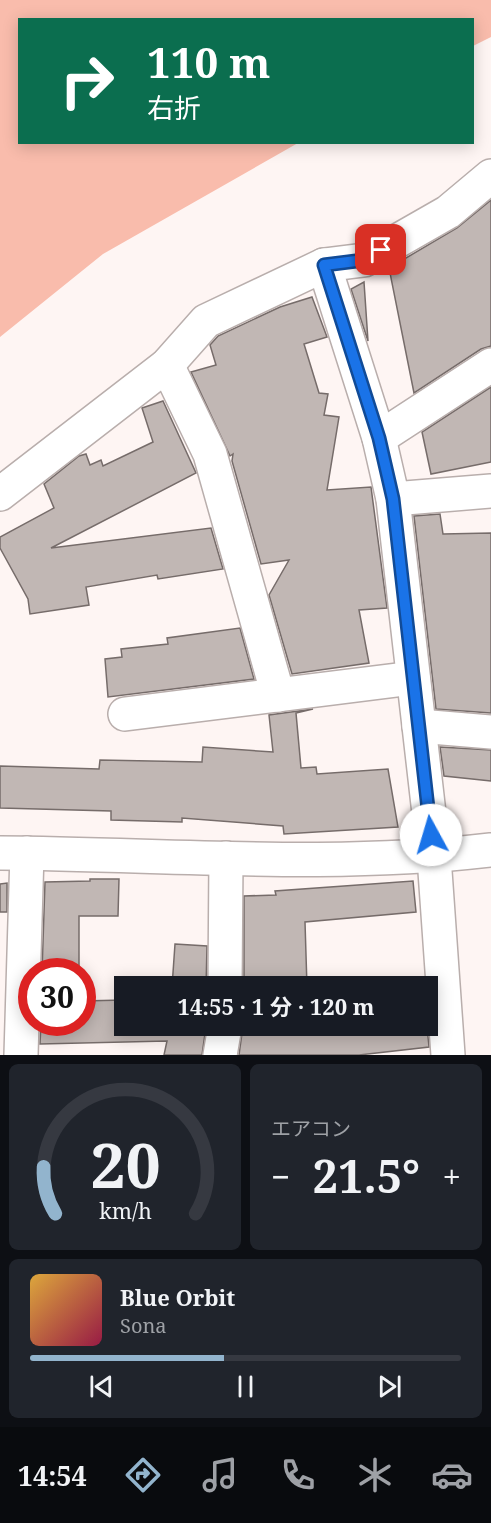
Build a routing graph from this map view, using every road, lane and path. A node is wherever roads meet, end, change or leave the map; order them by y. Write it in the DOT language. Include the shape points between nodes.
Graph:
graph roads {
  1 [pos="491,176"];
  2 [pos="324,265"];
  3 [pos="167,364"];
  4 [pos="491,365"];
  5 [pos="379,438"];
  6 [pos="491,491"];
  7 [pos="0,494"];
  8 [pos="393,499"];
  9 [pos="413,678"];
  10 [pos="278,695"];
  11 [pos="125,714"];
  12 [pos="419,726"];
  13 [pos="491,732"];
  14 [pos="491,850"];
  15 [pos="13,853"];
  16 [pos="434,857"];
  17 [pos="226,858"];
  18 [pos="225,976"];
  19 [pos="223,1036"];
  20 [pos="21,1055"];
  21 [pos="220,1055"];
  22 [pos="448,1055"];
  1 -- 2 [label="street" via="448,212 364,260"];
  2 -- 3 [label="street" via="206,321"];
  2 -- 5 [label="street"];
  3 -- 7 [label="street"];
  3 -- 10 [label="street" via="210,454"];
  4 -- 5 [label="street"];
  5 -- 8 [label="street"];
  6 -- 8 [label="street"];
  8 -- 9 [label="street"];
  9 -- 10 [label="street"];
  9 -- 12 [label="street"];
  10 -- 11 [label="street"];
  12 -- 13 [label="street"];
  12 -- 16 [label="street"];
  14 -- 16 [label="street"];
  15 -- 17 [label="street"];
  15 -- 20 [label="street"];
  16 -- 17 [label="street"];
  16 -- 22 [label="street"];
  17 -- 18 [label="street"];
  19 -- 21 [label="street"];
}
